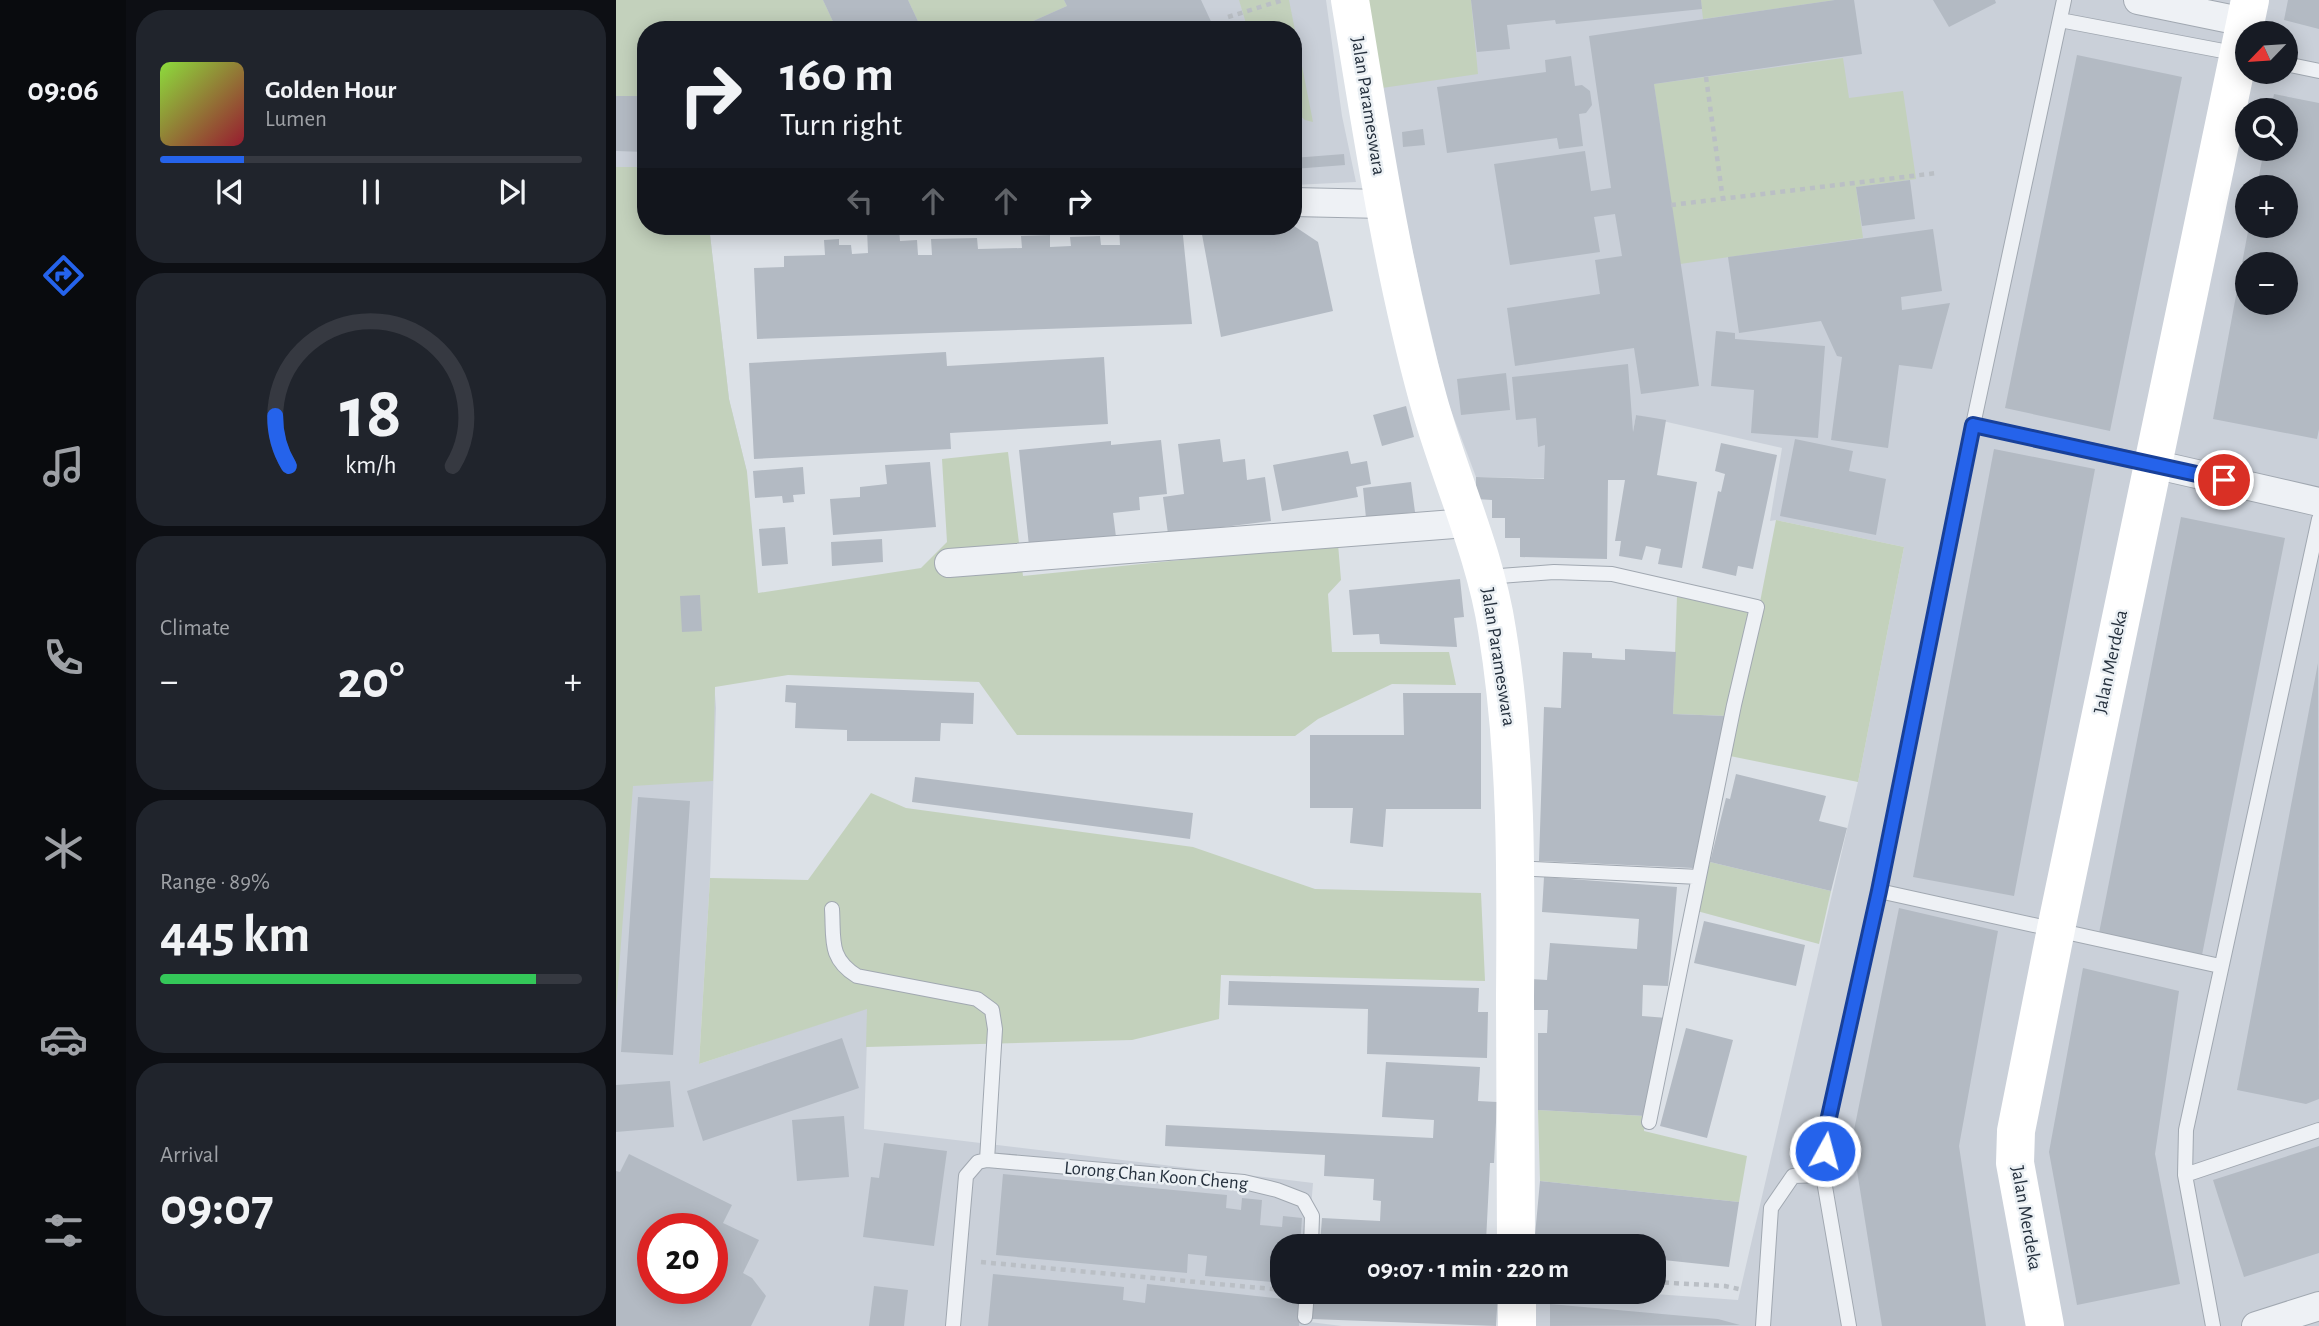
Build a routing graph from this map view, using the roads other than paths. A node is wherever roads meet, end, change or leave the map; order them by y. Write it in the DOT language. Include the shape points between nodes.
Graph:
graph roads {
  1 [pos="1350,0"];
  2 [pos="2064,0"];
  3 [pos="2138,0"];
  4 [pos="2060,20"];
  5 [pos="2235,30"];
  6 [pos="2235,32"];
  7 [pos="2298,67"];
  8 [pos="2319,71"];
  9 [pos="2235,80"];
  10 [pos="1302,202"];
  11 [pos="1383,205"];
  12 [pos="1973,425"];
  13 [pos="2153,464"];
  14 [pos="2319,502"];
  15 [pos="2319,519"];
  16 [pos="1467,523"];
  17 [pos="949,564"];
  18 [pos="1485,577"];
  19 [pos="1515,868"];
  20 [pos="1699,877"];
  21 [pos="1879,891"];
  22 [pos="832,909"];
  23 [pos="2056,929"];
  24 [pos="2220,966"];
  25 [pos="1649,1122"];
  26 [pos="2319,1130"];
  27 [pos="987,1160"];
  28 [pos="1823,1175"];
  29 [pos="2185,1175"];
  30 [pos="1311,1234"];
  31 [pos="1516,1234"];
  32 [pos="1306,1304"];
  33 [pos="1517,1304"];
  34 [pos="2319,1306"];
  35 [pos="1305,1317"];
  36 [pos="953,1326"];
  37 [pos="1517,1326"];
  38 [pos="1763,1326"];
  39 [pos="1849,1326"];
  40 [pos="2045,1326"];
  41 [pos="2213,1326"];
  42 [pos="2256,1326"];
  1 -- 11 [label="main road, Jalan Parameswara"];
  2 -- 4 [label="lane"];
  3 -- 5 [label="street"];
  4 -- 6 [label="lane"];
  4 -- 12 [label="lane"];
  7 -- 8 [label="lane"];
  9 -- 13 [label="main road, Jalan Merdeka"];
  10 -- 11 [label="street"];
  11 -- 16 [label="main road, Jalan Parameswara" via="1419,365"];
  12 -- 13 [label="lane"];
  12 -- 21 [label="lane"];
  13 -- 14 [label="street"];
  13 -- 23 [label="main road, Jalan Merdeka"];
  15 -- 24 [label="lane"];
  16 -- 17 [label="street"];
  16 -- 18 [label="main road, Jalan Parameswara"];
  18 -- 19 [label="main road, Jalan Parameswara" via="1510,727"];
  18 -- 20 [label="lane" via="1612,574 1757,607"];
  19 -- 20 [label="lane"];
  19 -- 31 [label="main road, Jalan Parameswara"];
  20 -- 25 [label="lane"];
  21 -- 23 [label="lane"];
  21 -- 28 [label="lane" via="1827,1126"];
  22 -- 27 [label="lane" via="835,955 843,968 856,976 977,999 992,1010 995,1029"];
  23 -- 24 [label="lane"];
  23 -- 40 [label="main road, Jalan Merdeka" via="2016,1131 2015,1163"];
  24 -- 29 [label="lane" via="2186,1130"];
  26 -- 29 [label="lane"];
  27 -- 30 [label="lane, Lorong Chan Koon Cheng" via="1244,1182 1277,1189 1303,1199 1312,1216"];
  27 -- 36 [label="lane" via="978,1162 966,1176"];
  28 -- 38 [label="lane" via="1793,1176 1770,1208"];
  28 -- 39 [label="lane"];
  29 -- 41 [label="lane"];
  32 -- 35 [label="lane"];
  33 -- 37 [label="main road"];
  34 -- 42 [label="street"];
}
